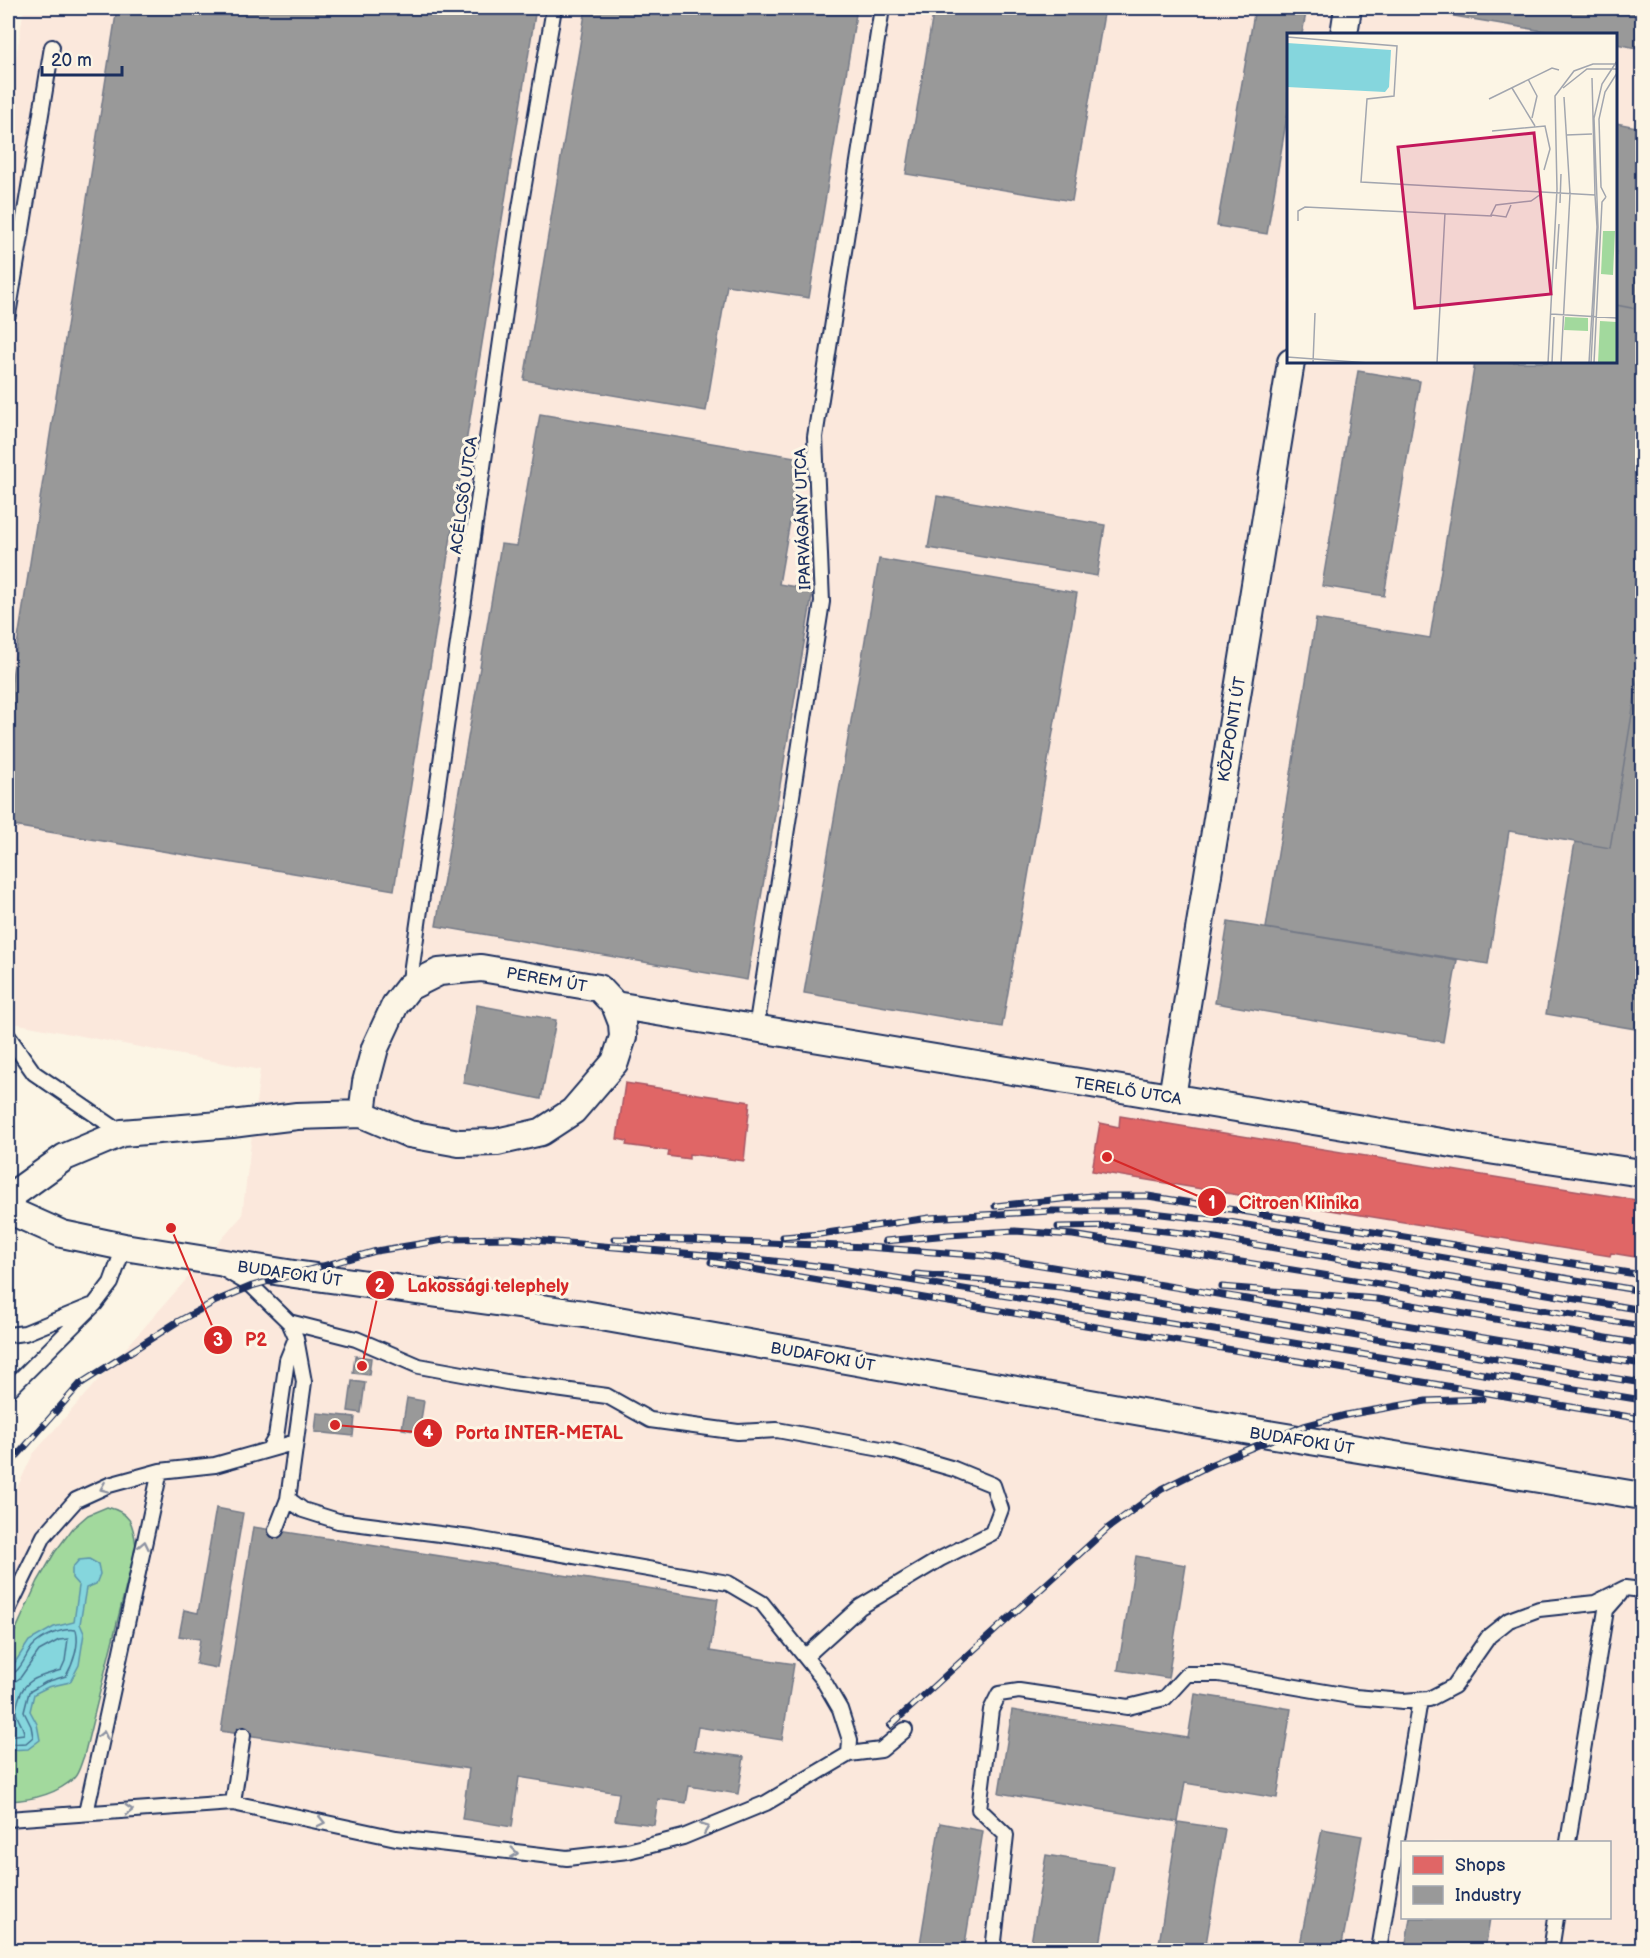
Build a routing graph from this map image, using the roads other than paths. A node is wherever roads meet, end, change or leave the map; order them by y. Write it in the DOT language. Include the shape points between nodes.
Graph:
graph roads {
  1 [pos="554,8"];
  2 [pos="882,8"];
  3 [pos="1348,8"];
  4 [pos="1344,33"];
  5 [pos="52,47"];
  6 [pos="8,315"];
  7 [pos="1291,363"];
  8 [pos="409,987"];
  9 [pos="615,1005"];
  10 [pos="756,1029"];
  11 [pos="8,1036"];
  12 [pos="1172,1097"];
  13 [pos="362,1114"];
  14 [pos="122,1133"];
  15 [pos="1642,1173"];
  16 [pos="8,1198"];
  17 [pos="8,1210"];
  18 [pos="124,1247"];
  19 [pos="211,1262"];
  20 [pos="95,1304"];
  21 [pos="289,1322"];
  22 [pos="8,1335"];
  23 [pos="296,1338"];
  24 [pos="8,1391"];
  25 [pos="296,1442"];
  26 [pos="269,1449"];
  27 [pos="160,1471"];
  28 [pos="1642,1496"];
  29 [pos="288,1499"];
  30 [pos="276,1530"];
  31 [pos="1625,1588"];
  32 [pos="1642,1590"];
  33 [pos="8,1610"];
  34 [pos="806,1656"];
  35 [pos="1420,1700"];
  36 [pos="905,1730"];
  37 [pos="243,1735"];
  38 [pos="849,1754"];
  39 [pos="233,1803"];
  40 [pos="86,1813"];
  41 [pos="8,1819"];
  42 [pos="1568,1841"];
  43 [pos="1556,1919"];
  44 [pos="993,1950"];
  45 [pos="1379,1950"];
  46 [pos="1551,1950"];
  1 -- 8 [label="lane, ACÉLCSŐ UTCA" via="519,214"];
  2 -- 10 [label="lane, IPARVÁGÁNY UTCA" via="815,437 822,602"];
  3 -- 4 [label="street"];
  5 -- 6 [label="lane"];
  7 -- 12 [label="street, KÖZPONTI ÚT"];
  8 -- 9 [label="street, PEREM ÚT" via="439,972 481,968 599,988"];
  8 -- 13 [label="street, PEREM ÚT" via="395,1005 375,1048"];
  9 -- 10 [label="street, TERELŐ UTCA"];
  9 -- 13 [label="street" via="623,1037 615,1062 573,1111 541,1132 497,1142 459,1143 409,1134"];
  10 -- 12 [label="street, TERELŐ UTCA"];
  11 -- 14 [label="lane" via="34,1073"];
  12 -- 15 [label="street, TERELŐ UTCA"];
  13 -- 14 [label="street" via="297,1116"];
  14 -- 16 [label="street" via="65,1156"];
  17 -- 18 [label="street, BUDAFOKI ÚT" via="62,1234"];
  18 -- 19 [label="street, BUDAFOKI ÚT"];
  18 -- 20 [label="lane" via="111,1283"];
  19 -- 21 [label="lane" via="252,1286"];
  19 -- 28 [label="street, BUDAFOKI ÚT" via="584,1314"];
  20 -- 22 [label="lane" via="25,1333"];
  20 -- 24 [label="lane"];
  21 -- 23 [label="lane"];
  21 -- 34 [label="lane" via="356,1339 419,1366 607,1396 650,1420 738,1432 777,1430 892,1451 993,1485 1001,1509 992,1533 860,1607"];
  23 -- 25 [label="lane" via="304,1382"];
  23 -- 26 [label="lane" via="287,1360 276,1437"];
  25 -- 26 [label="lane"];
  25 -- 29 [label="lane"];
  26 -- 27 [label="lane" via="215,1465"];
  27 -- 33 [label="lane, one-way" via="109,1485 76,1500 44,1536"];
  40 -- 27 [label="lane, one-way"];
  29 -- 30 [label="lane"];
  29 -- 34 [label="lane" via="303,1510 338,1521 471,1538 728,1583 762,1603"];
  31 -- 32 [label="lane"];
  31 -- 35 [label="lane" via="1595,1604 1539,1609 1509,1620 1489,1636 1454,1686"];
  31 -- 42 [label="lane" via="1606,1610"];
  34 -- 38 [label="lane" via="840,1709 850,1740"];
  35 -- 44 [label="lane" via="1355,1697 1219,1674 1187,1674 1165,1698 1128,1707 1019,1691 999,1694 991,1710 979,1809 1006,1835"];
  35 -- 45 [label="lane"];
  36 -- 38 [label="lane" via="881,1750"];
  37 -- 39 [label="lane"];
  39 -- 38 [label="lane, one-way" via="396,1838 567,1858 628,1851 682,1837 766,1803"];
  40 -- 39 [label="lane, one-way"];
  40 -- 41 [label="lane"];
  43 -- 46 [label="lane"];
}
